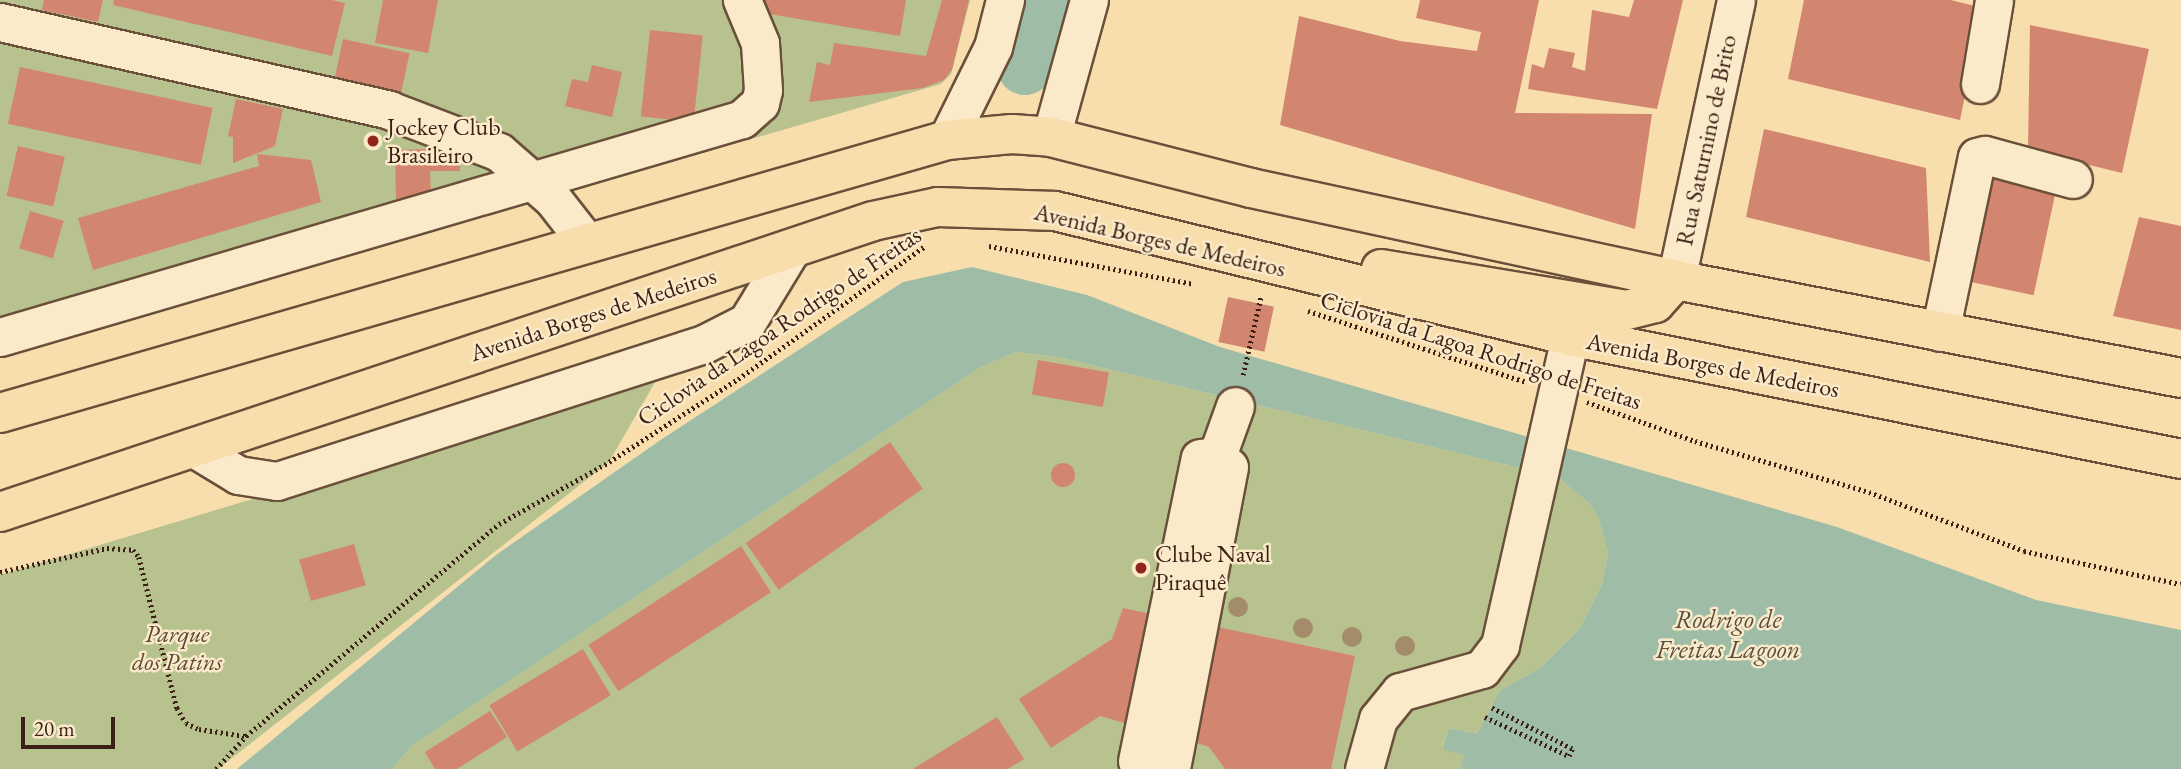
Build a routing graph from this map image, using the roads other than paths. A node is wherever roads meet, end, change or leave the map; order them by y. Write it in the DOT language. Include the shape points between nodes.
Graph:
graph roads {
  1 [pos="742,0"];
  2 [pos="1005,0"];
  3 [pos="1089,0"];
  4 [pos="1736,0"];
  5 [pos="1994,0"];
  6 [pos="0,22"];
  7 [pos="1980,84"];
  8 [pos="1051,137"];
  9 [pos="947,140"];
  10 [pos="2073,179"];
  11 [pos="534,180"];
  12 [pos="587,243"];
  13 [pos="792,248"];
  14 [pos="1676,280"];
  15 [pos="1280,284"];
  16 [pos="1940,332"];
  17 [pos="0,337"];
  18 [pos="1560,378"];
  19 [pos="2181,378"];
  20 [pos="1236,406"];
  21 [pos="0,413"];
  22 [pos="192,447"];
  23 [pos="2180,458"];
  24 [pos="0,512"];
  25 [pos="1150,766"];
  26 [pos="1364,769"];
  1 -- 11 [label="street" via="760,43 763,90 752,113"];
  2 -- 9 [label="street" via="993,47"];
  3 -- 8 [label="street"];
  4 -- 14 [label="street, Rua Saturnino de Brito"];
  5 -- 7 [label="street"];
  6 -- 11 [label="street" via="389,110 499,152"];
  8 -- 9 [label="highway" via="1012,134"];
  8 -- 14 [label="highway" via="1251,188"];
  9 -- 12 [label="highway"];
  10 -- 16 [label="street" via="1985,155 1977,157"];
  11 -- 12 [label="street"];
  11 -- 17 [label="street"];
  12 -- 21 [label="highway"];
  13 -- 15 [label="highway, Avenida Borges de Medeiros" via="873,220 938,207 1003,206 1055,211"];
  13 -- 22 [label="highway, Avenida Borges de Medeiros"];
  13 -- 22 [label="street" via="747,322 704,344 277,481 238,475"];
  14 -- 15 [label="highway" via="1655,303 1628,310 1389,269"];
  14 -- 16 [label="highway"];
  15 -- 18 [label="highway, Avenida Borges de Medeiros"];
  16 -- 19 [label="highway"];
  18 -- 23 [label="highway, Avenida Borges de Medeiros"];
  18 -- 26 [label="street" via="1500,645 1482,670 1400,692 1378,719"];
  20 -- 25 [label="street" via="1217,456 1229,467 1200,538"];
  22 -- 24 [label="highway, Avenida Borges de Medeiros"];
}
